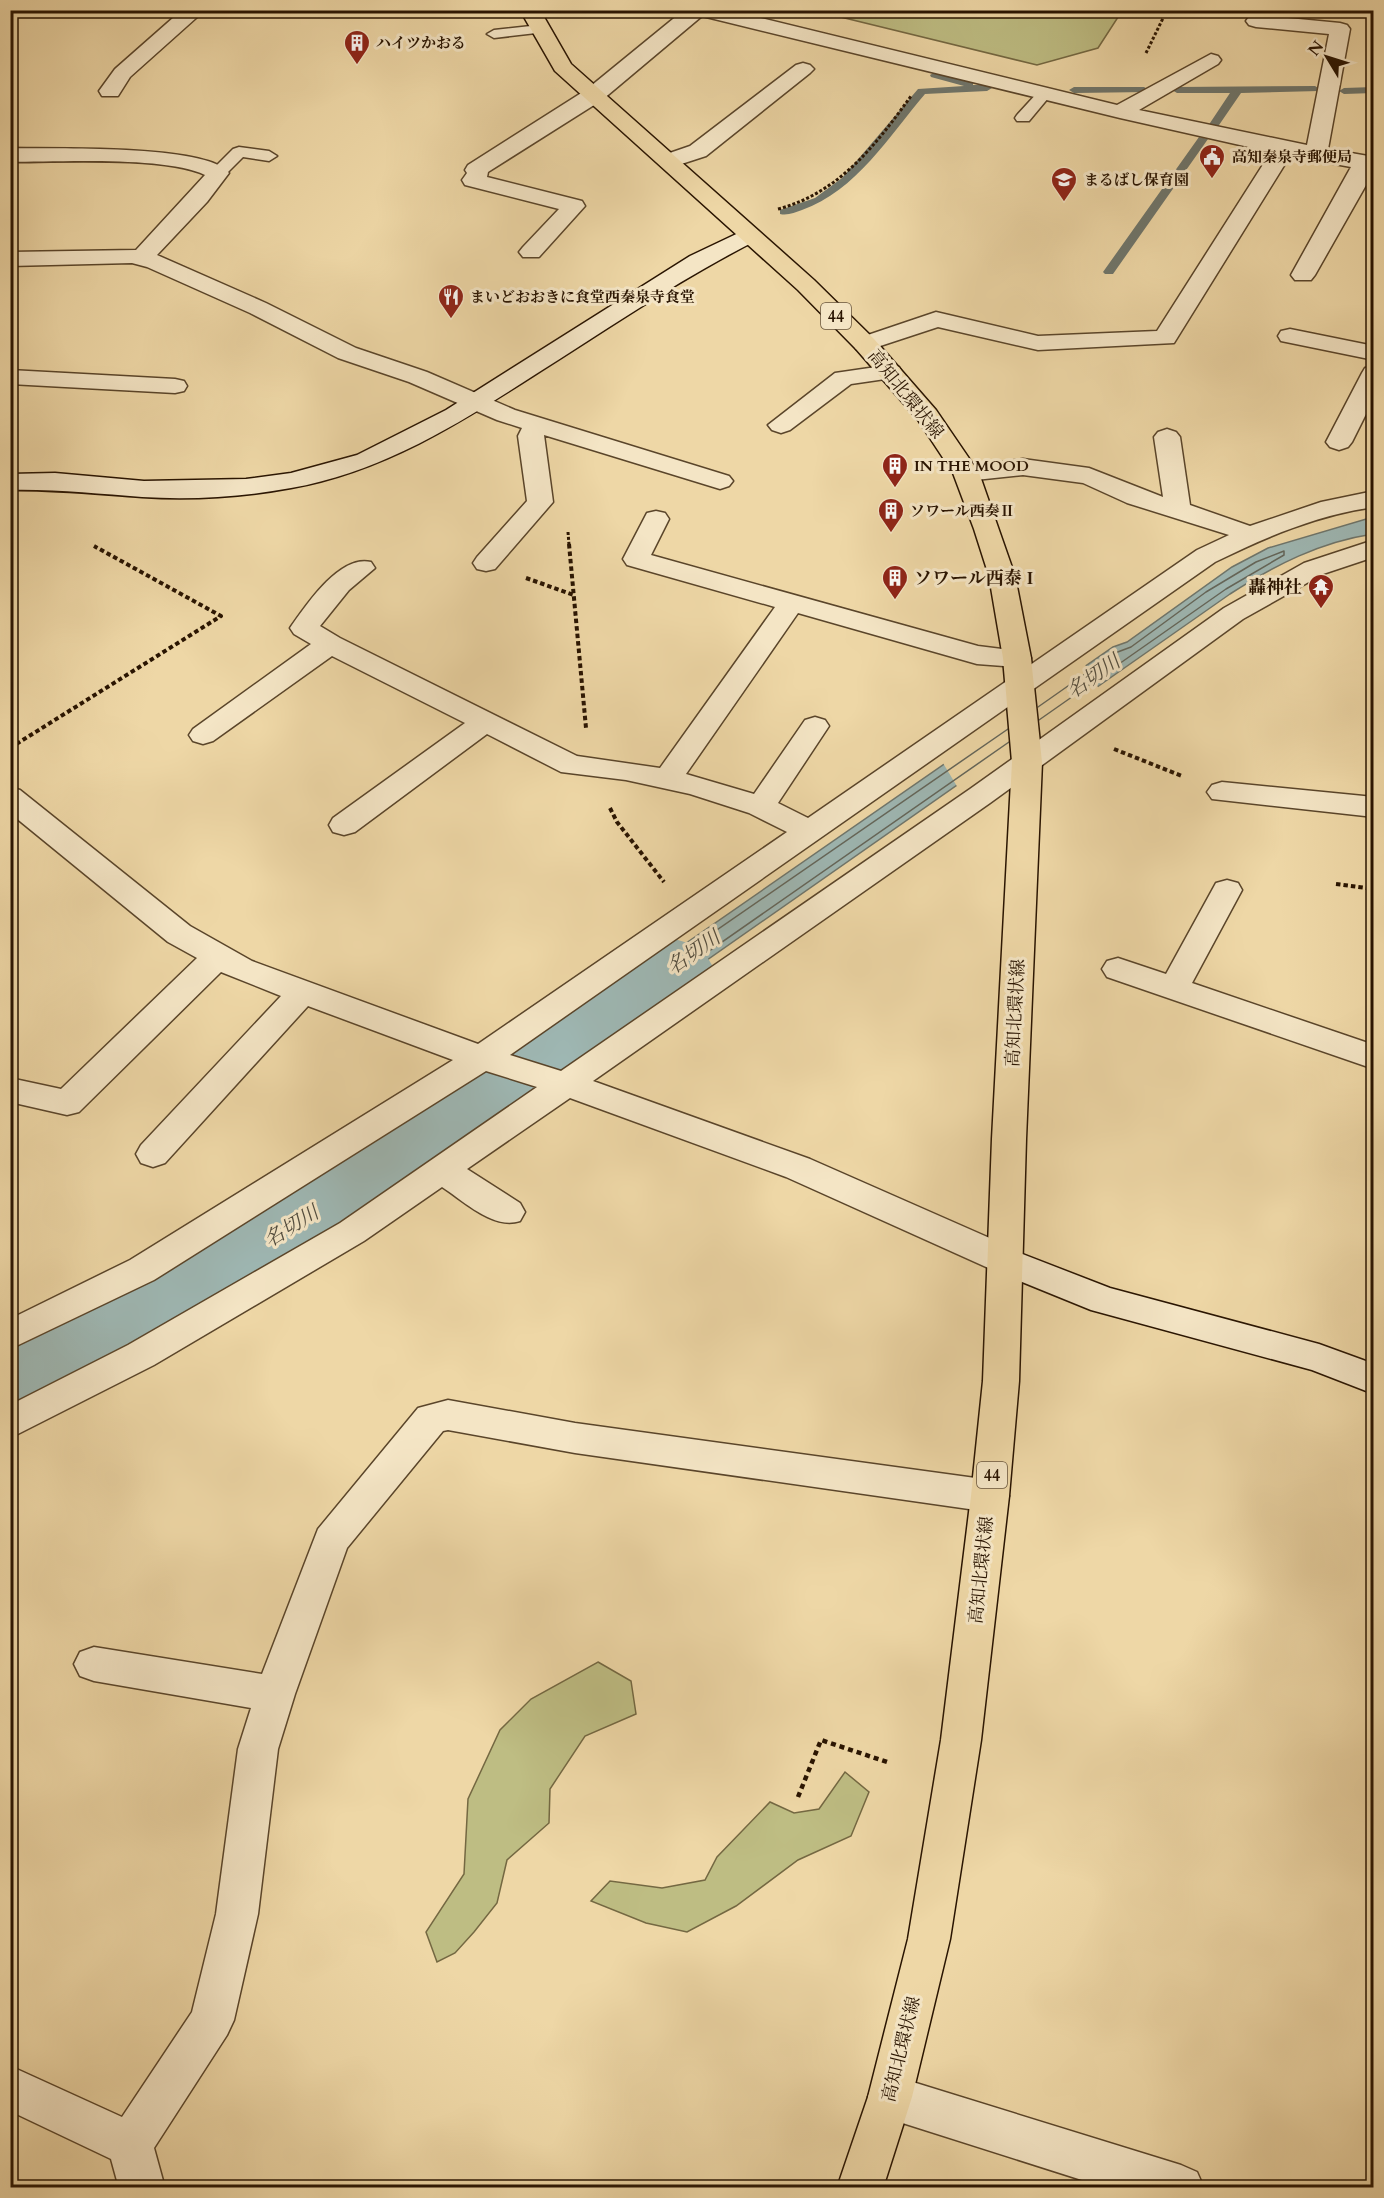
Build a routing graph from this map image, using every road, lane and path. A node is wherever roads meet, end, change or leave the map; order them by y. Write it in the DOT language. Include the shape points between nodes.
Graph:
graph roads {
  1 [pos="195,10"];
  2 [pos="699,10"];
  3 [pos="535,20"];
  4 [pos="1256,21"];
  5 [pos="494,34"];
  6 [pos="1211,60"];
  7 [pos="932,66"];
  8 [pos="803,69"];
  9 [pos="110,91"];
  10 [pos="1044,94"];
  11 [pos="594,95"];
  12 [pos="1120,112"];
  13 [pos="1023,118"];
  14 [pos="1284,148"];
  15 [pos="1316,153"];
  16 [pos="10,155"];
  17 [pos="269,156"];
  18 [pos="669,161"];
  19 [pos="1370,163"];
  20 [pos="218,173"];
  21 [pos="769,212"];
  22 [pos="749,235"];
  23 [pos="531,252"];
  24 [pos="10,259"];
  25 [pos="141,259"];
  26 [pos="1303,275"];
  27 [pos="1290,336"];
  28 [pos="865,344"];
  29 [pos="1374,352"];
  30 [pos="890,372"];
  31 [pos="1374,373"];
  32 [pos="10,377"];
  33 [pos="175,386"];
  34 [pos="476,401"];
  35 [pos="781,425"];
  36 [pos="536,426"];
  37 [pos="1167,437"];
  38 [pos="1339,442"];
  39 [pos="966,473"];
  40 [pos="720,481"];
  41 [pos="10,482"];
  42 [pos="1374,499"];
  43 [pos="1178,511"];
  44 [pos="656,519"];
  45 [pos="567,526"];
  46 [pos="1248,536"];
  47 [pos="94,546"];
  48 [pos="1374,548"];
  49 [pos="486,563"];
  50 [pos="362,568"];
  51 [pos="574,595"];
  52 [pos="791,604"];
  53 [pos="330,644"];
  54 [pos="1019,679"];
  55 [pos="484,723"];
  56 [pos="815,726"];
  57 [pos="203,735"];
  58 [pos="10,748"];
  59 [pos="1112,749"];
  60 [pos="1027,756"];
  61 [pos="589,766"];
  62 [pos="667,780"];
  63 [pos="1222,792"];
  64 [pos="10,797"];
  65 [pos="760,807"];
  66 [pos="1374,807"];
  67 [pos="345,825"];
  68 [pos="808,831"];
  69 [pos="1336,884"];
  70 [pos="1227,890"];
  71 [pos="1374,890"];
  72 [pos="688,914"];
  73 [pos="218,956"];
  74 [pos="1118,969"];
  75 [pos="1174,987"];
  76 [pos="303,992"];
  77 [pos="1374,1057"];
  78 [pos="490,1060"];
  79 [pos="560,1082"];
  80 [pos="10,1090"];
  81 [pos="153,1154"];
  82 [pos="442,1170"];
  83 [pos="508,1212"];
  84 [pos="1007,1261"];
  85 [pos="10,1335"];
  86 [pos="1374,1380"];
  87 [pos="10,1422"];
  88 [pos="990,1496"];
  89 [pos="94,1664"];
  90 [pos="275,1694"];
  91 [pos="887,1762"];
  92 [pos="798,1797"];
  93 [pos="10,2088"];
  94 [pos="890,2097"];
  95 [pos="129,2144"];
  96 [pos="142,2187"];
  97 [pos="860,2187"];
  98 [pos="1181,2187"];
  1 -- 9 [label="street" via="122,73"];
  2 -- 7 [label="street"];
  2 -- 11 [label="street"];
  3 -- 5 [label="lane"];
  3 -- 11 [label="main road, 高知北環状線 / 44" via="562,67"];
  4 -- 15 [label="street" via="1340,29"];
  6 -- 12 [label="street"];
  7 -- 10 [label="street"];
  7 -- 21 [label="path" via="900,112 840,178 811,199"];
  8 -- 18 [label="street" via="698,151"];
  10 -- 12 [label="street"];
  10 -- 13 [label="lane"];
  11 -- 18 [label="main road, 高知北環状線 / 44"];
  11 -- 23 [label="street" via="476,170 473,180 574,206"];
  12 -- 14 [label="street"];
  14 -- 15 [label="street"];
  14 -- 28 [label="street" via="1165,338 1038,344 936,319"];
  15 -- 19 [label="street"];
  16 -- 20 [label="street" via="158,160 200,165"];
  17 -- 20 [label="lane" via="238,152"];
  18 -- 22 [label="main road, 高知北環状線 / 44"];
  19 -- 26 [label="street"];
  20 -- 25 [label="street"];
  22 -- 28 [label="main road, 高知北環状線 / 44"];
  22 -- 34 [label="street" via="698,261"];
  24 -- 25 [label="street"];
  25 -- 34 [label="street" via="178,271 308,328 347,353"];
  27 -- 29 [label="street"];
  28 -- 30 [label="main road, 高知北環状線 / 44"];
  30 -- 35 [label="street" via="844,378"];
  30 -- 39 [label="main road, 高知北環状線 / 44" via="927,415"];
  31 -- 38 [label="street"];
  32 -- 33 [label="street"];
  34 -- 36 [label="street"];
  34 -- 41 [label="street" via="366,460 293,480 191,489"];
  36 -- 40 [label="street"];
  36 -- 49 [label="street" via="531,436 540,501"];
  37 -- 43 [label="street"];
  39 -- 43 [label="street" via="1023,467 1089,476"];
  39 -- 54 [label="main road, 高知北環状線 / 44" via="1002,576"];
  42 -- 46 [label="street" via="1324,509"];
  43 -- 46 [label="street" via="1236,528"];
  44 -- 52 [label="street" via="636,559"];
  45 -- 51 [label="path"];
  46 -- 54 [label="street" via="1206,556"];
  47 -- 58 [label="path" via="221,616"];
  48 -- 60 [label="street" via="1322,564 1259,595"];
  49 -- 51 [label="path"];
  50 -- 53 [label="street" via="339,584 304,628"];
  51 -- 61 [label="path"];
  52 -- 54 [label="street" via="977,655"];
  52 -- 62 [label="street"];
  53 -- 55 [label="street"];
  53 -- 57 [label="street"];
  54 -- 60 [label="main road, 高知北環状線 / 44"];
  54 -- 68 [label="street"];
  55 -- 61 [label="street" via="571,765"];
  55 -- 67 [label="street"];
  56 -- 65 [label="street"];
  59 -- 63 [label="path"];
  60 -- 79 [label="street"];
  60 -- 84 [label="main road, 高知北環状線 / 44"];
  61 -- 62 [label="street"];
  61 -- 72 [label="path" via="617,822"];
  62 -- 65 [label="street"];
  63 -- 66 [label="street"];
  64 -- 73 [label="street" via="179,934"];
  65 -- 68 [label="street"];
  68 -- 72 [label="street"];
  69 -- 71 [label="path"];
  70 -- 75 [label="street"];
  72 -- 78 [label="street"];
  73 -- 76 [label="street" via="241,969"];
  73 -- 80 [label="street" via="67,1103"];
  74 -- 75 [label="street"];
  75 -- 77 [label="street"];
  76 -- 78 [label="street"];
  76 -- 81 [label="street"];
  78 -- 79 [label="street"];
  78 -- 85 [label="street" via="142,1270"];
  79 -- 82 [label="street"];
  79 -- 84 [label="street" via="798,1168"];
  82 -- 83 [label="street"];
  82 -- 87 [label="street" via="352,1232 227,1306"];
  84 -- 86 [label="street" via="1103,1300 1319,1358"];
  84 -- 88 [label="main road, 高知北環状線 / 44"];
  88 -- 90 [label="street" via="575,1438 447,1415 431,1419 331,1540"];
  88 -- 94 [label="main road, 高知北環状線 / 44" via="961,1740 929,1939"];
  89 -- 90 [label="street"];
  90 -- 95 [label="street" via="258,1749 237,1914 212,2020"];
  91 -- 92 [label="path" via="820,1740"];
  93 -- 95 [label="street"];
  94 -- 97 [label="main road, 高知北環状線 / 44"];
  94 -- 98 [label="street"];
  95 -- 96 [label="street"];
}
